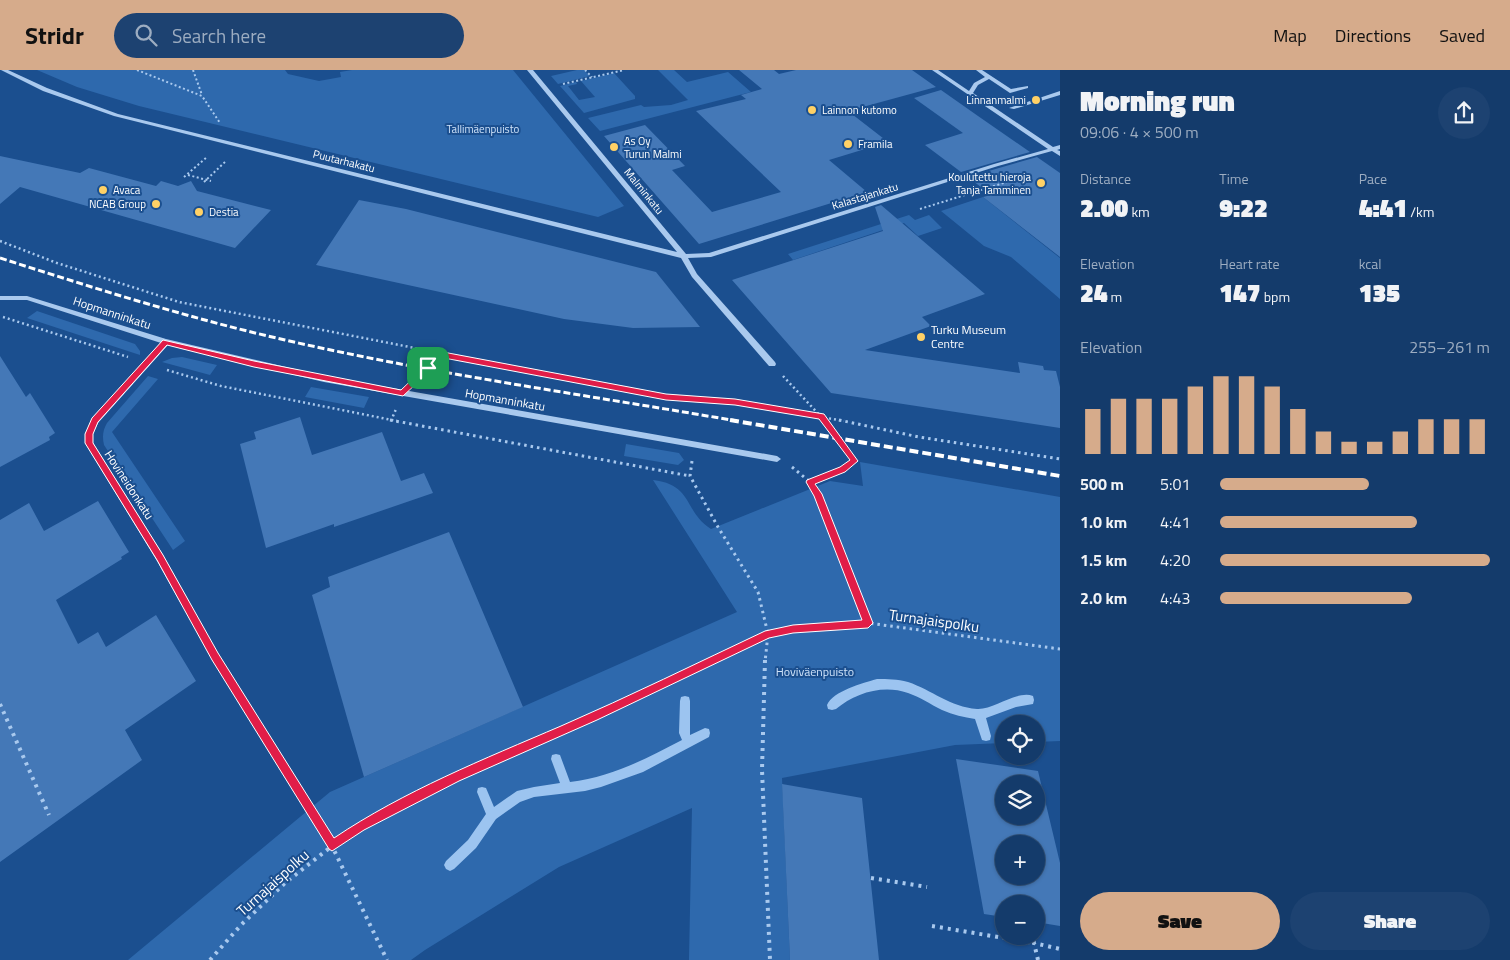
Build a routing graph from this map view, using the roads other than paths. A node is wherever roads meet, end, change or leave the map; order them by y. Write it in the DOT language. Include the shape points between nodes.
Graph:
graph roads {
  1 [pos="4,70"];
  2 [pos="530,70"];
  3 [pos="935,70"];
  4 [pos="979,70"];
  5 [pos="989,77"];
  6 [pos="1026,87"];
  7 [pos="1060,93"];
  8 [pos="970,94"];
  9 [pos="1012,108"];
  10 [pos="1060,148"];
  11 [pos="1051,149"];
  12 [pos="1060,154"];
  13 [pos="684,256"];
  14 [pos="0,298"];
  15 [pos="166,342"];
  16 [pos="772,364"];
  17 [pos="777,459"];
  18 [pos="184,601"];
  1 -- 13 [label="street, Puutarhakatu" via="64,98 116,115"];
  2 -- 13 [label="street, Malminkatu"];
  3 -- 8 [label="street"];
  4 -- 5 [label="street"];
  5 -- 6 [label="street" via="1010,91"];
  5 -- 8 [label="street" via="976,84"];
  7 -- 9 [label="street"];
  8 -- 11 [label="street"];
  10 -- 11 [label="street, Kalastajankatu"];
  11 -- 12 [label="street"];
  11 -- 13 [label="street, Kalastajankatu" via="709,255"];
  13 -- 16 [label="street, Malminkatu" via="694,275"];
  14 -- 15 [label="street, Hopmanninkatu" via="39,301"];
  15 -- 17 [label="street, Hopmanninkatu" via="254,364 403,393"];
  15 -- 18 [label="street, Hovineidonkatu" via="95,420 89,443"];
}
